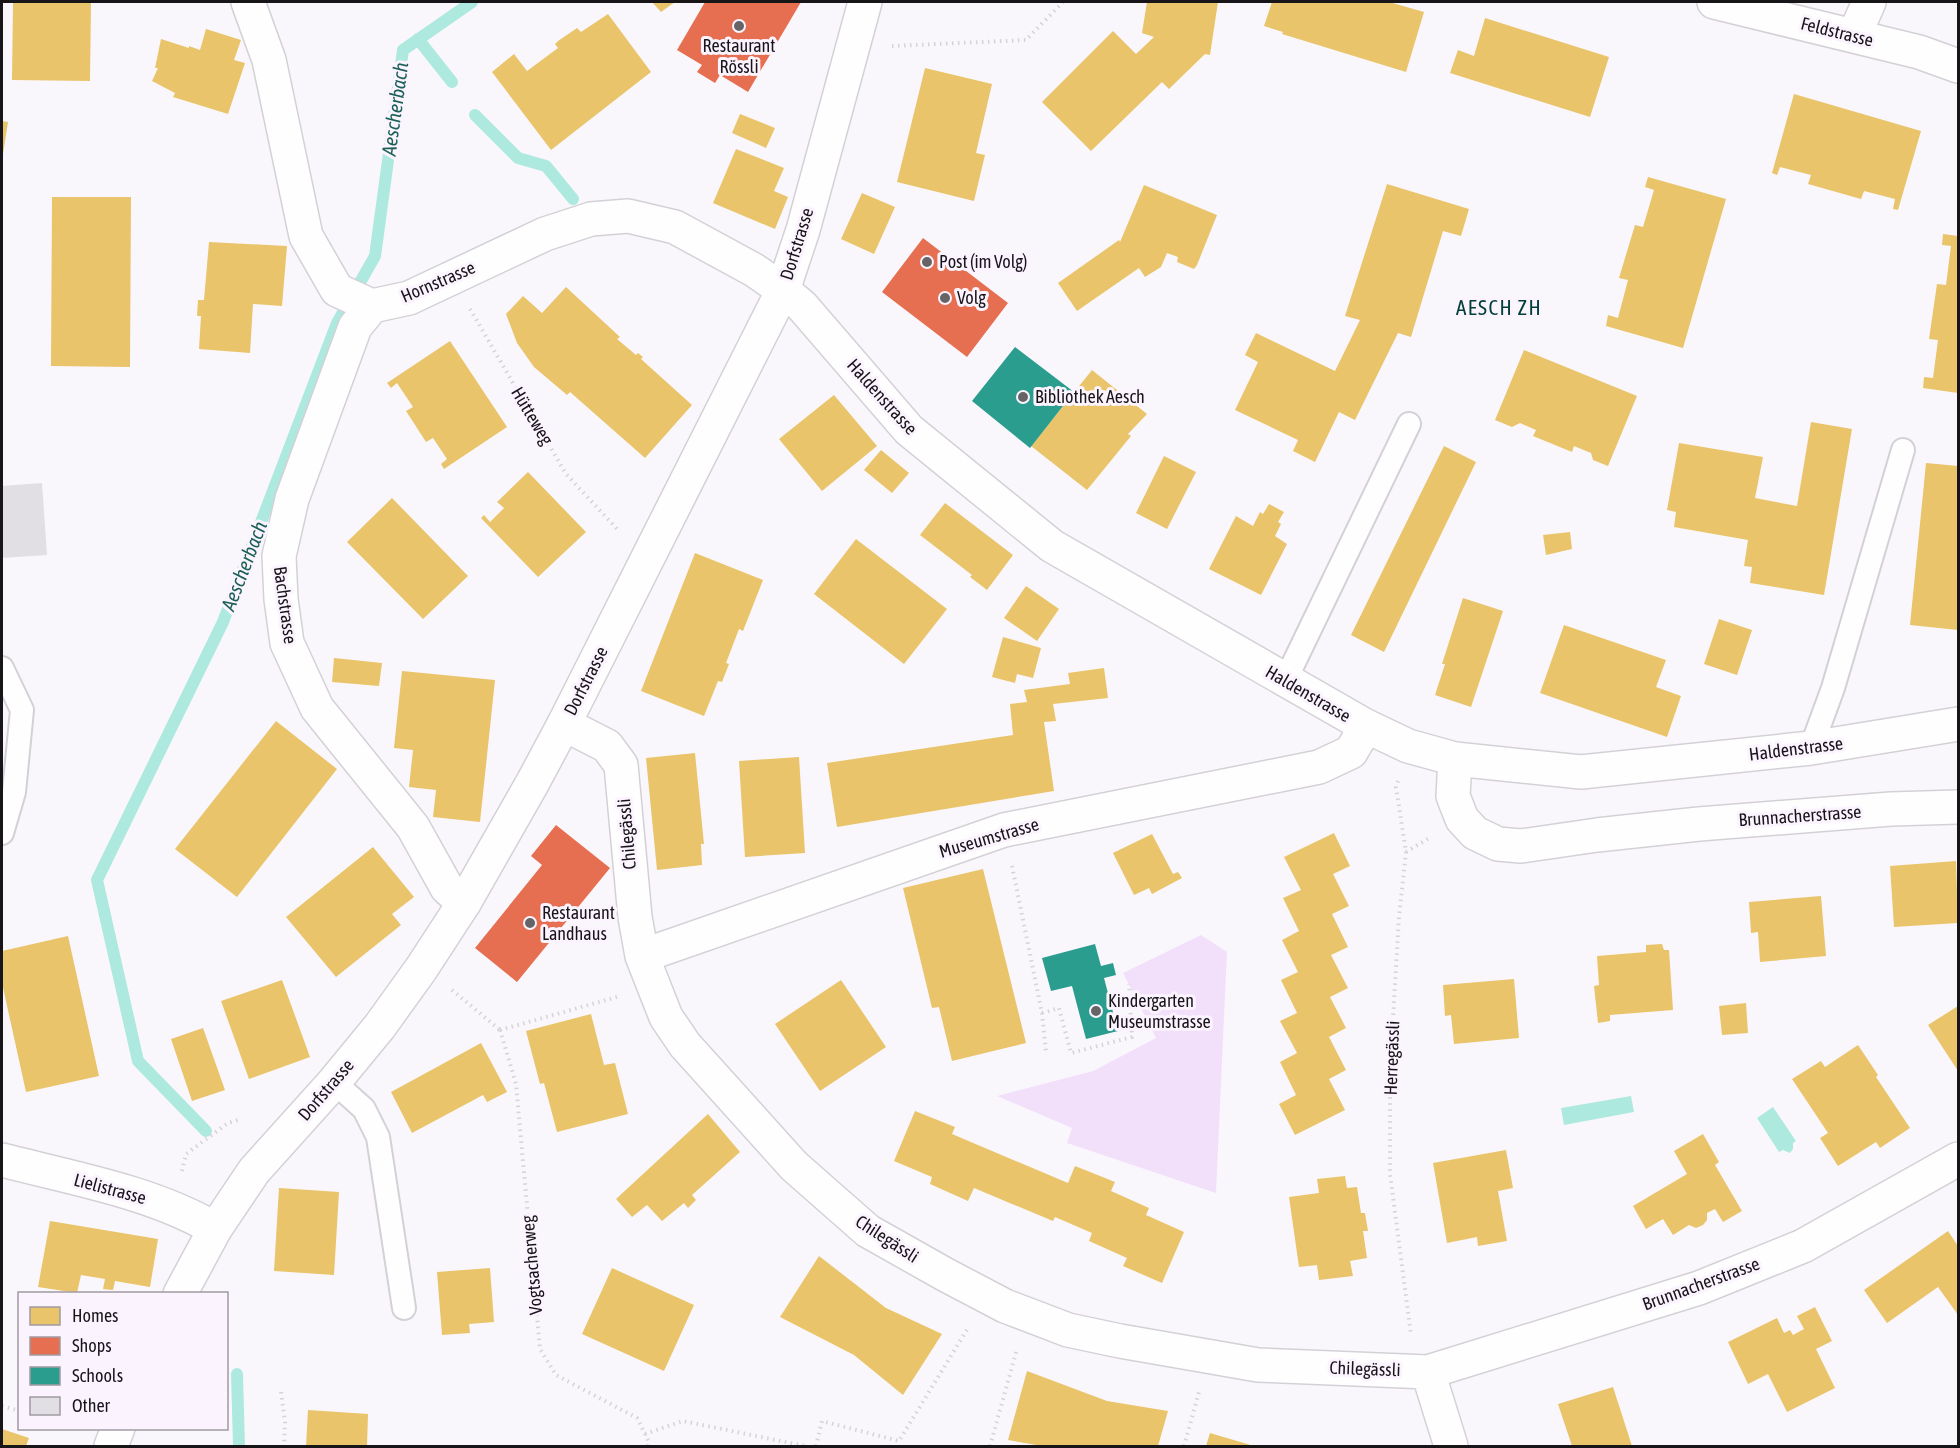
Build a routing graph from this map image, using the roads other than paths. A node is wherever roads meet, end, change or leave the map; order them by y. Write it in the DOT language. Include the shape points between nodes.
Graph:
graph roads {
  1 [pos="248,2"];
  2 [pos="866,2"];
  3 [pos="1714,2"];
  4 [pos="1869,2"];
  5 [pos="1854,36"];
  6 [pos="1959,66"];
  7 [pos="783,290"];
  8 [pos="372,306"];
  9 [pos="1409,424"];
  10 [pos="1903,450"];
  11 [pos="2,668"];
  12 [pos="1285,681"];
  13 [pos="564,724"];
  14 [pos="1959,724"];
  15 [pos="1366,726"];
  16 [pos="1811,748"];
  17 [pos="1455,759"];
  18 [pos="1959,807"];
  19 [pos="2,833"];
  20 [pos="464,903"];
  21 [pos="648,971"];
  22 [pos="334,1082"];
  23 [pos="1959,1159"];
  24 [pos="2,1160"];
  25 [pos="215,1229"];
  26 [pos="181,1292"];
  27 [pos="404,1308"];
  28 [pos="1422,1371"];
  29 [pos="117,1430"];
  30 [pos="111,1446"];
  31 [pos="1451,1446"];
  1 -- 8 [label="street" via="269,60 306,236 337,290"];
  2 -- 7 [label="street, Dorfstrasse"];
  3 -- 5 [label="street, Feldstrasse"];
  4 -- 5 [label="street"];
  5 -- 6 [label="street, Feldstrasse"];
  7 -- 8 [label="street, Hornstrasse" via="675,227 628,216 591,219 545,234 409,298"];
  7 -- 12 [label="street, Haldenstrasse" via="802,306 909,430 1052,546"];
  7 -- 13 [label="street, Dorfstrasse"];
  8 -- 20 [label="street, Bachstrasse" via="355,327 292,499 279,556 287,643 317,708 413,827 447,888"];
  9 -- 12 [label="lane"];
  10 -- 16 [label="lane" via="1833,688"];
  11 -- 19 [label="lane" via="22,710 14,792"];
  12 -- 15 [label="street, Haldenstrasse"];
  13 -- 20 [label="street, Dorfstrasse"];
  13 -- 21 [label="street, Chilegässli" via="608,746 621,765 635,917"];
  14 -- 16 [label="street, Haldenstrasse"];
  15 -- 17 [label="street, Haldenstrasse" via="1408,746"];
  15 -- 21 [label="street, Museumstrasse" via="1351,753 1319,766 1004,830"];
  16 -- 17 [label="street, Haldenstrasse" via="1581,772"];
  17 -- 18 [label="street, Brunnacherstrasse" via="1453,796 1462,819 1475,833 1497,844 1521,846 1699,824"];
  20 -- 22 [label="street, Dorfstrasse" via="380,1026"];
  21 -- 28 [label="street, Chilegässli" via="666,1017 685,1045 794,1166 868,1231 987,1297 1068,1330 1258,1365"];
  22 -- 25 [label="street, Dorfstrasse" via="254,1171"];
  22 -- 27 [label="lane" via="364,1109 378,1137"];
  23 -- 28 [label="street, Brunnacherstrasse" via="1803,1246 1699,1288"];
  24 -- 25 [label="street, Lielistrasse" via="157,1201"];
  25 -- 26 [label="street, Dorfstrasse"];
  28 -- 31 [label="street"];
  29 -- 30 [label="street"];
}
